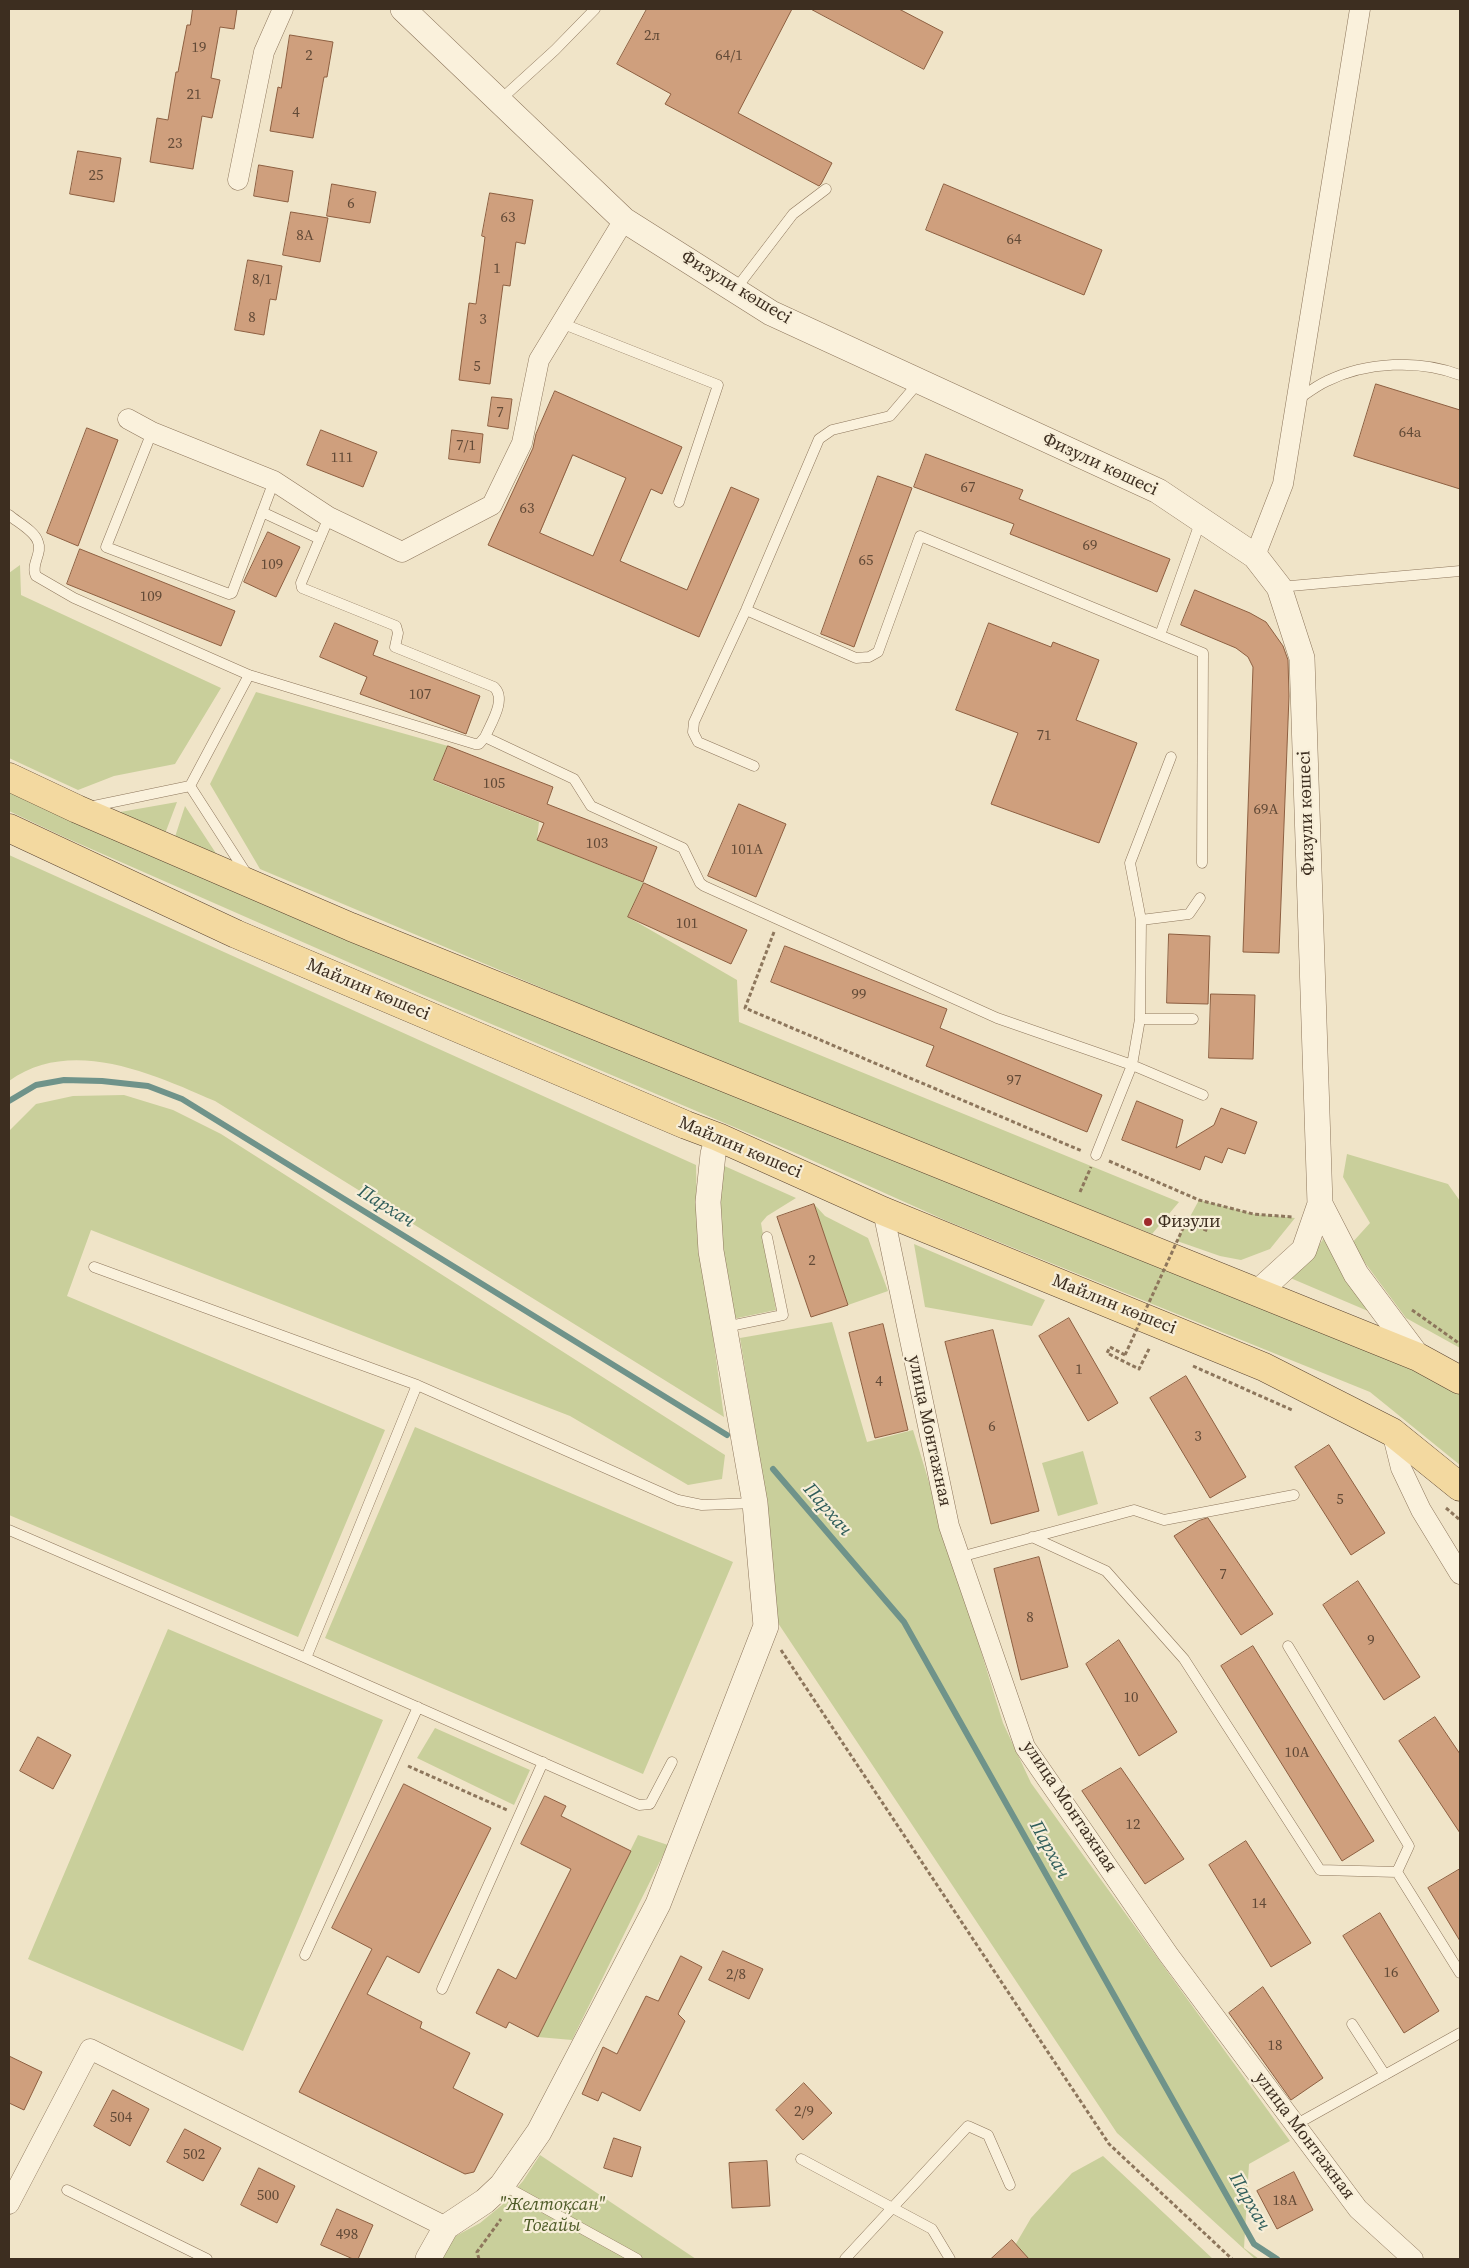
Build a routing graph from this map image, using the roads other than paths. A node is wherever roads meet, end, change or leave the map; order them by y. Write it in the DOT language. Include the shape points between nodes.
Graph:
graph roads {
  1 [pos="283,9"];
  2 [pos="403,9"];
  3 [pos="595,9"];
  4 [pos="1360,9"];
  5 [pos="498,102"];
  6 [pos="238,180"];
  7 [pos="826,189"];
  8 [pos="624,220"];
  9 [pos="735,290"];
  10 [pos="561,323"];
  11 [pos="1460,375"];
  12 [pos="919,382"];
  13 [pos="1296,401"];
  14 [pos="128,418"];
  15 [pos="152,432"];
  16 [pos="274,481"];
  17 [pos="678,502"];
  18 [pos="262,512"];
  19 [pos="9,515"];
  20 [pos="329,517"];
  21 [pos="1201,520"];
  22 [pos="320,539"];
  23 [pos="1255,556"];
  24 [pos="1460,571"];
  25 [pos="1280,587"];
  26 [pos="746,610"];
  27 [pos="1160,635"];
  28 [pos="249,676"];
  29 [pos="485,737"];
  30 [pos="1171,757"];
  31 [pos="754,766"];
  32 [pos="9,777"];
  33 [pos="190,786"];
  34 [pos="77,809"];
  35 [pos="9,828"];
  36 [pos="1202,863"];
  37 [pos="254,886"];
  38 [pos="1200,898"];
  39 [pos="1141,920"];
  40 [pos="1140,1018"];
  41 [pos="1193,1019"];
  42 [pos="1132,1065"];
  43 [pos="1203,1095"];
  44 [pos="718,1136"];
  45 [pos="1096,1155"];
  46 [pos="1320,1204"];
  47 [pos="883,1211"];
  48 [pos="767,1237"];
  49 [pos="94,1267"];
  50 [pos="1258,1292"];
  51 [pos="724,1327"];
  52 [pos="1418,1357"];
  53 [pos="1460,1380"];
  54 [pos="417,1385"];
  55 [pos="1392,1432"];
  56 [pos="1460,1488"];
  57 [pos="1294,1495"];
  58 [pos="754,1503"];
  59 [pos="9,1530"];
  60 [pos="1032,1537"];
  61 [pos="960,1557"];
  62 [pos="1460,1574"];
  63 [pos="1288,1646"];
  64 [pos="306,1658"];
  65 [pos="418,1707"];
  66 [pos="543,1762"];
  67 [pos="672,1762"];
  68 [pos="1397,1872"];
  69 [pos="305,1955"];
  70 [pos="1460,1973"];
  71 [pos="442,1989"];
  72 [pos="1352,2024"];
  73 [pos="1460,2033"];
  74 [pos="1385,2075"];
  75 [pos="1295,2125"];
  76 [pos="801,2160"];
  77 [pos="1010,2185"];
  78 [pos="510,2189"];
  79 [pos="67,2190"];
  80 [pos="9,2204"];
  81 [pos="892,2208"];
  82 [pos="446,2227"];
  83 [pos="207,2259"];
  84 [pos="428,2259"];
  85 [pos="637,2259"];
  86 [pos="845,2259"];
  87 [pos="950,2259"];
  88 [pos="1413,2259"];
  1 -- 6 [label="street" via="264,52"];
  2 -- 5 [label="street, Физули көшесі"];
  3 -- 5 [label="lane"];
  4 -- 13 [label="street"];
  5 -- 8 [label="street, Физули көшесі"];
  7 -- 9 [label="lane" via="794,214"];
  8 -- 9 [label="street, Физули көшесі"];
  8 -- 10 [label="street"];
  9 -- 12 [label="street, Физули көшесі" via="771,313"];
  10 -- 17 [label="lane" via="718,385"];
  10 -- 20 [label="street" via="539,360 522,443 492,505 402,552"];
  11 -- 13 [label="lane" via="1400,364 1355,370 1325,382"];
  12 -- 21 [label="street, Физули көшесі" via="1158,491"];
  12 -- 26 [label="lane" via="890,416 832,430 818,438"];
  13 -- 23 [label="street" via="1282,484"];
  14 -- 15 [label="street"];
  15 -- 16 [label="street"];
  15 -- 18 [label="lane" via="106,546 229,594 233,591"];
  16 -- 18 [label="lane"];
  16 -- 20 [label="street"];
  18 -- 22 [label="lane"];
  19 -- 28 [label="lane" via="38,540 36,576 74,598"];
  20 -- 22 [label="lane"];
  21 -- 23 [label="street, Физули көшесі"];
  21 -- 27 [label="lane"];
  22 -- 29 [label="lane" via="301,583 302,588 396,626 395,647 494,686 500,700"];
  23 -- 25 [label="street, Физули көшесі"];
  24 -- 25 [label="lane"];
  25 -- 46 [label="street, Физули көшесі" via="1302,658"];
  26 -- 27 [label="lane" via="856,658 869,657 878,652 920,536"];
  26 -- 31 [label="lane" via="694,722 693,732 698,742"];
  27 -- 36 [label="lane" via="1203,653"];
  28 -- 29 [label="lane" via="475,744"];
  28 -- 33 [label="lane"];
  29 -- 42 [label="lane" via="574,779 591,806 683,848 704,886 998,1018"];
  30 -- 39 [label="lane" via="1130,863"];
  32 -- 34 [label="main road"];
  33 -- 34 [label="lane"];
  33 -- 37 [label="lane"];
  34 -- 37 [label="main road"];
  35 -- 44 [label="main road, Майлин көшесі" via="236,934"];
  37 -- 50 [label="main road"];
  38 -- 39 [label="lane" via="1189,914"];
  39 -- 40 [label="lane"];
  40 -- 41 [label="lane"];
  40 -- 42 [label="lane"];
  42 -- 43 [label="lane"];
  42 -- 45 [label="lane"];
  44 -- 47 [label="main road, Майлин көшесі"];
  44 -- 51 [label="street" via="708,1202 711,1251"];
  46 -- 50 [label="street" via="1304,1250"];
  46 -- 52 [label="street" via="1356,1274"];
  47 -- 55 [label="main road, Майлин көшесі" via="1264,1367"];
  47 -- 61 [label="street, улица Монтажная" via="949,1526"];
  48 -- 51 [label="lane" via="783,1315"];
  49 -- 54 [label="lane"];
  50 -- 52 [label="main road"];
  51 -- 58 [label="street"];
  52 -- 53 [label="main road"];
  54 -- 58 [label="lane" via="678,1500 702,1504"];
  54 -- 64 [label="lane"];
  55 -- 56 [label="main road, Майлин көшесі"];
  55 -- 62 [label="street" via="1401,1468 1421,1510"];
  57 -- 60 [label="lane" via="1164,1520 1134,1510"];
  58 -- 78 [label="street" via="766,1626 658,1904"];
  59 -- 64 [label="lane"];
  60 -- 61 [label="lane"];
  60 -- 68 [label="lane" via="1106,1571 1184,1659 1320,1870"];
  61 -- 75 [label="street, улица Монтажная" via="1025,1747 1168,1954"];
  63 -- 68 [label="lane" via="1409,1846"];
  64 -- 65 [label="lane"];
  65 -- 66 [label="lane"];
  65 -- 69 [label="lane"];
  66 -- 67 [label="lane" via="644,1806 650,1804"];
  66 -- 71 [label="lane"];
  68 -- 70 [label="lane"];
  72 -- 74 [label="lane"];
  73 -- 74 [label="lane"];
  74 -- 75 [label="lane"];
  75 -- 88 [label="street, улица Монтажная" via="1358,2209"];
  76 -- 81 [label="lane"];
  77 -- 81 [label="lane" via="988,2135 968,2126"];
  78 -- 82 [label="street"];
  78 -- 85 [label="lane"];
  79 -- 83 [label="lane"];
  80 -- 82 [label="street" via="90,2049"];
  81 -- 86 [label="lane"];
  81 -- 87 [label="lane" via="932,2229"];
  82 -- 84 [label="street"];
}
